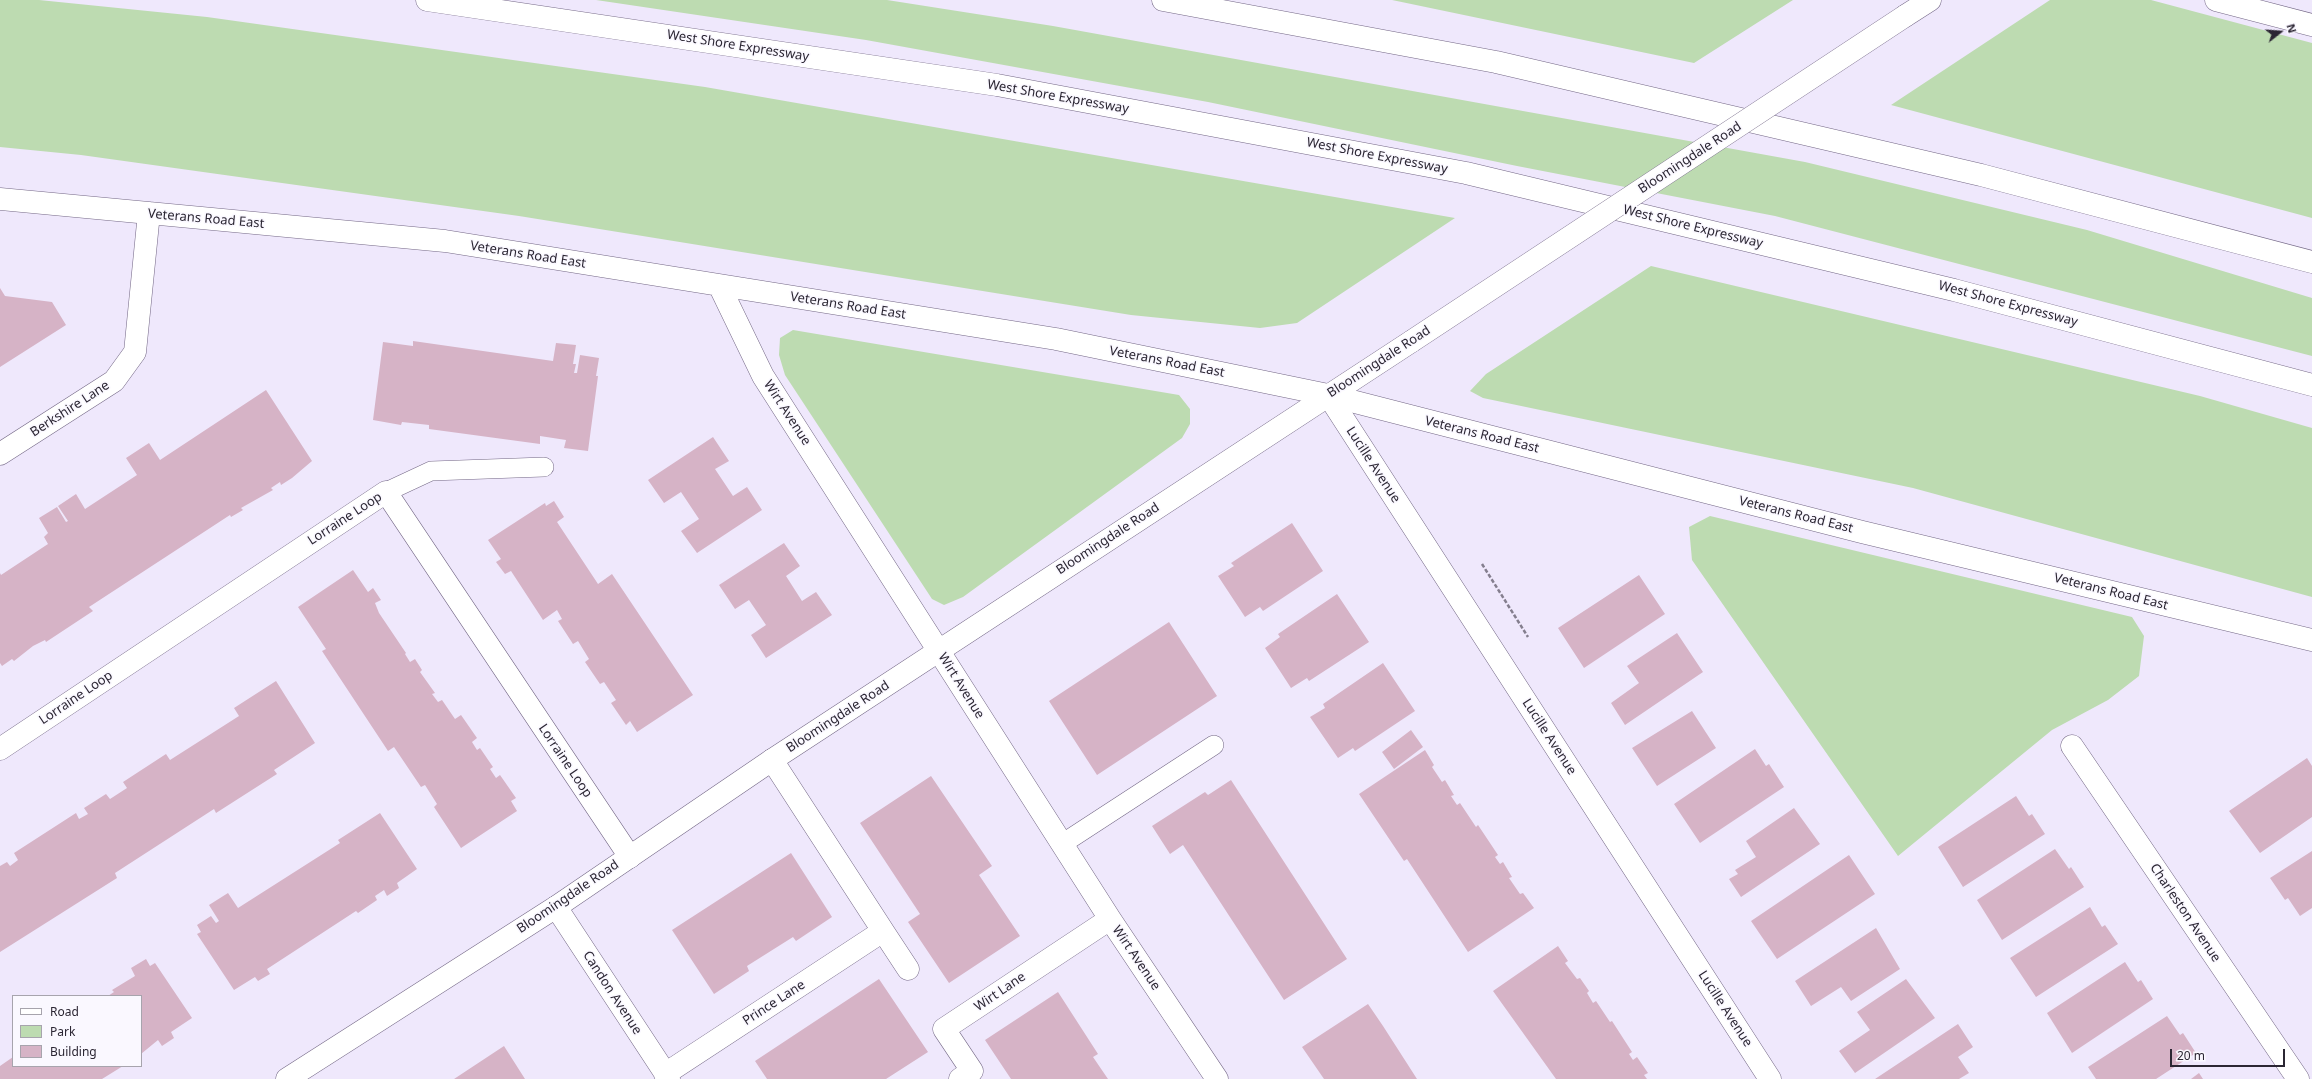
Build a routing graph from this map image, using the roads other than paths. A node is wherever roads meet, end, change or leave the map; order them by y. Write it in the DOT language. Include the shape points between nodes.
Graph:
graph roads {
  1 [pos="427,0"];
  2 [pos="1163,0"];
  3 [pos="1930,0"];
  4 [pos="2216,0"];
  5 [pos="2312,25"];
  6 [pos="0,199"];
  7 [pos="149,213"];
  8 [pos="2312,262"];
  9 [pos="719,285"];
  10 [pos="2312,385"];
  11 [pos="1328,394"];
  12 [pos="0,454"];
  13 [pos="544,467"];
  14 [pos="386,492"];
  15 [pos="2312,640"];
  16 [pos="939,650"];
  17 [pos="1214,745"];
  18 [pos="2072,746"];
  19 [pos="0,749"];
  20 [pos="772,760"];
  21 [pos="1062,844"];
  22 [pos="630,857"];
  23 [pos="556,907"];
  24 [pos="1110,919"];
  25 [pos="883,931"];
  26 [pos="908,969"];
  27 [pos="667,1076"];
  28 [pos="287,1079"];
  29 [pos="960,1079"];
  30 [pos="1217,1079"];
  31 [pos="1770,1079"];
  32 [pos="2298,1079"];
  1 -- 10 [label="main road, West Shore Expressway" via="997,85 1466,173 1954,290"];
  2 -- 8 [label="main road" via="1496,62 1981,175"];
  3 -- 11 [label="main road, Bloomingdale Road, bridge"];
  4 -- 5 [label="main road"];
  6 -- 7 [label="main road, Veterans Road East"];
  7 -- 9 [label="main road, Veterans Road East" via="445,241"];
  7 -- 12 [label="main road, Berkshire Lane" via="135,352 114,381"];
  9 -- 11 [label="main road, Veterans Road East" via="1056,339"];
  9 -- 16 [label="main road, Wirt Avenue" via="763,376"];
  11 -- 15 [label="main road, Veterans Road East" via="1854,530"];
  11 -- 16 [label="main road, Bloomingdale Road"];
  11 -- 31 [label="main road, Lucille Avenue"];
  13 -- 14 [label="lane" via="432,471"];
  14 -- 19 [label="main road, Lorraine Loop"];
  14 -- 22 [label="main road, Lorraine Loop"];
  16 -- 20 [label="main road, Bloomingdale Road"];
  16 -- 21 [label="main road, Wirt Avenue"];
  17 -- 21 [label="lane"];
  18 -- 32 [label="main road, Charleston Avenue"];
  20 -- 22 [label="main road, Bloomingdale Road"];
  20 -- 25 [label="main road"];
  21 -- 24 [label="main road, Wirt Avenue"];
  22 -- 23 [label="main road, Bloomingdale Road"];
  23 -- 27 [label="main road, Candon Avenue"];
  23 -- 28 [label="main road, Bloomingdale Road"];
  24 -- 29 [label="main road, Wirt Lane" via="944,1029 972,1071"];
  24 -- 30 [label="main road, Wirt Avenue"];
  25 -- 26 [label="main road"];
  25 -- 27 [label="main road, Prince Lane"];
}
